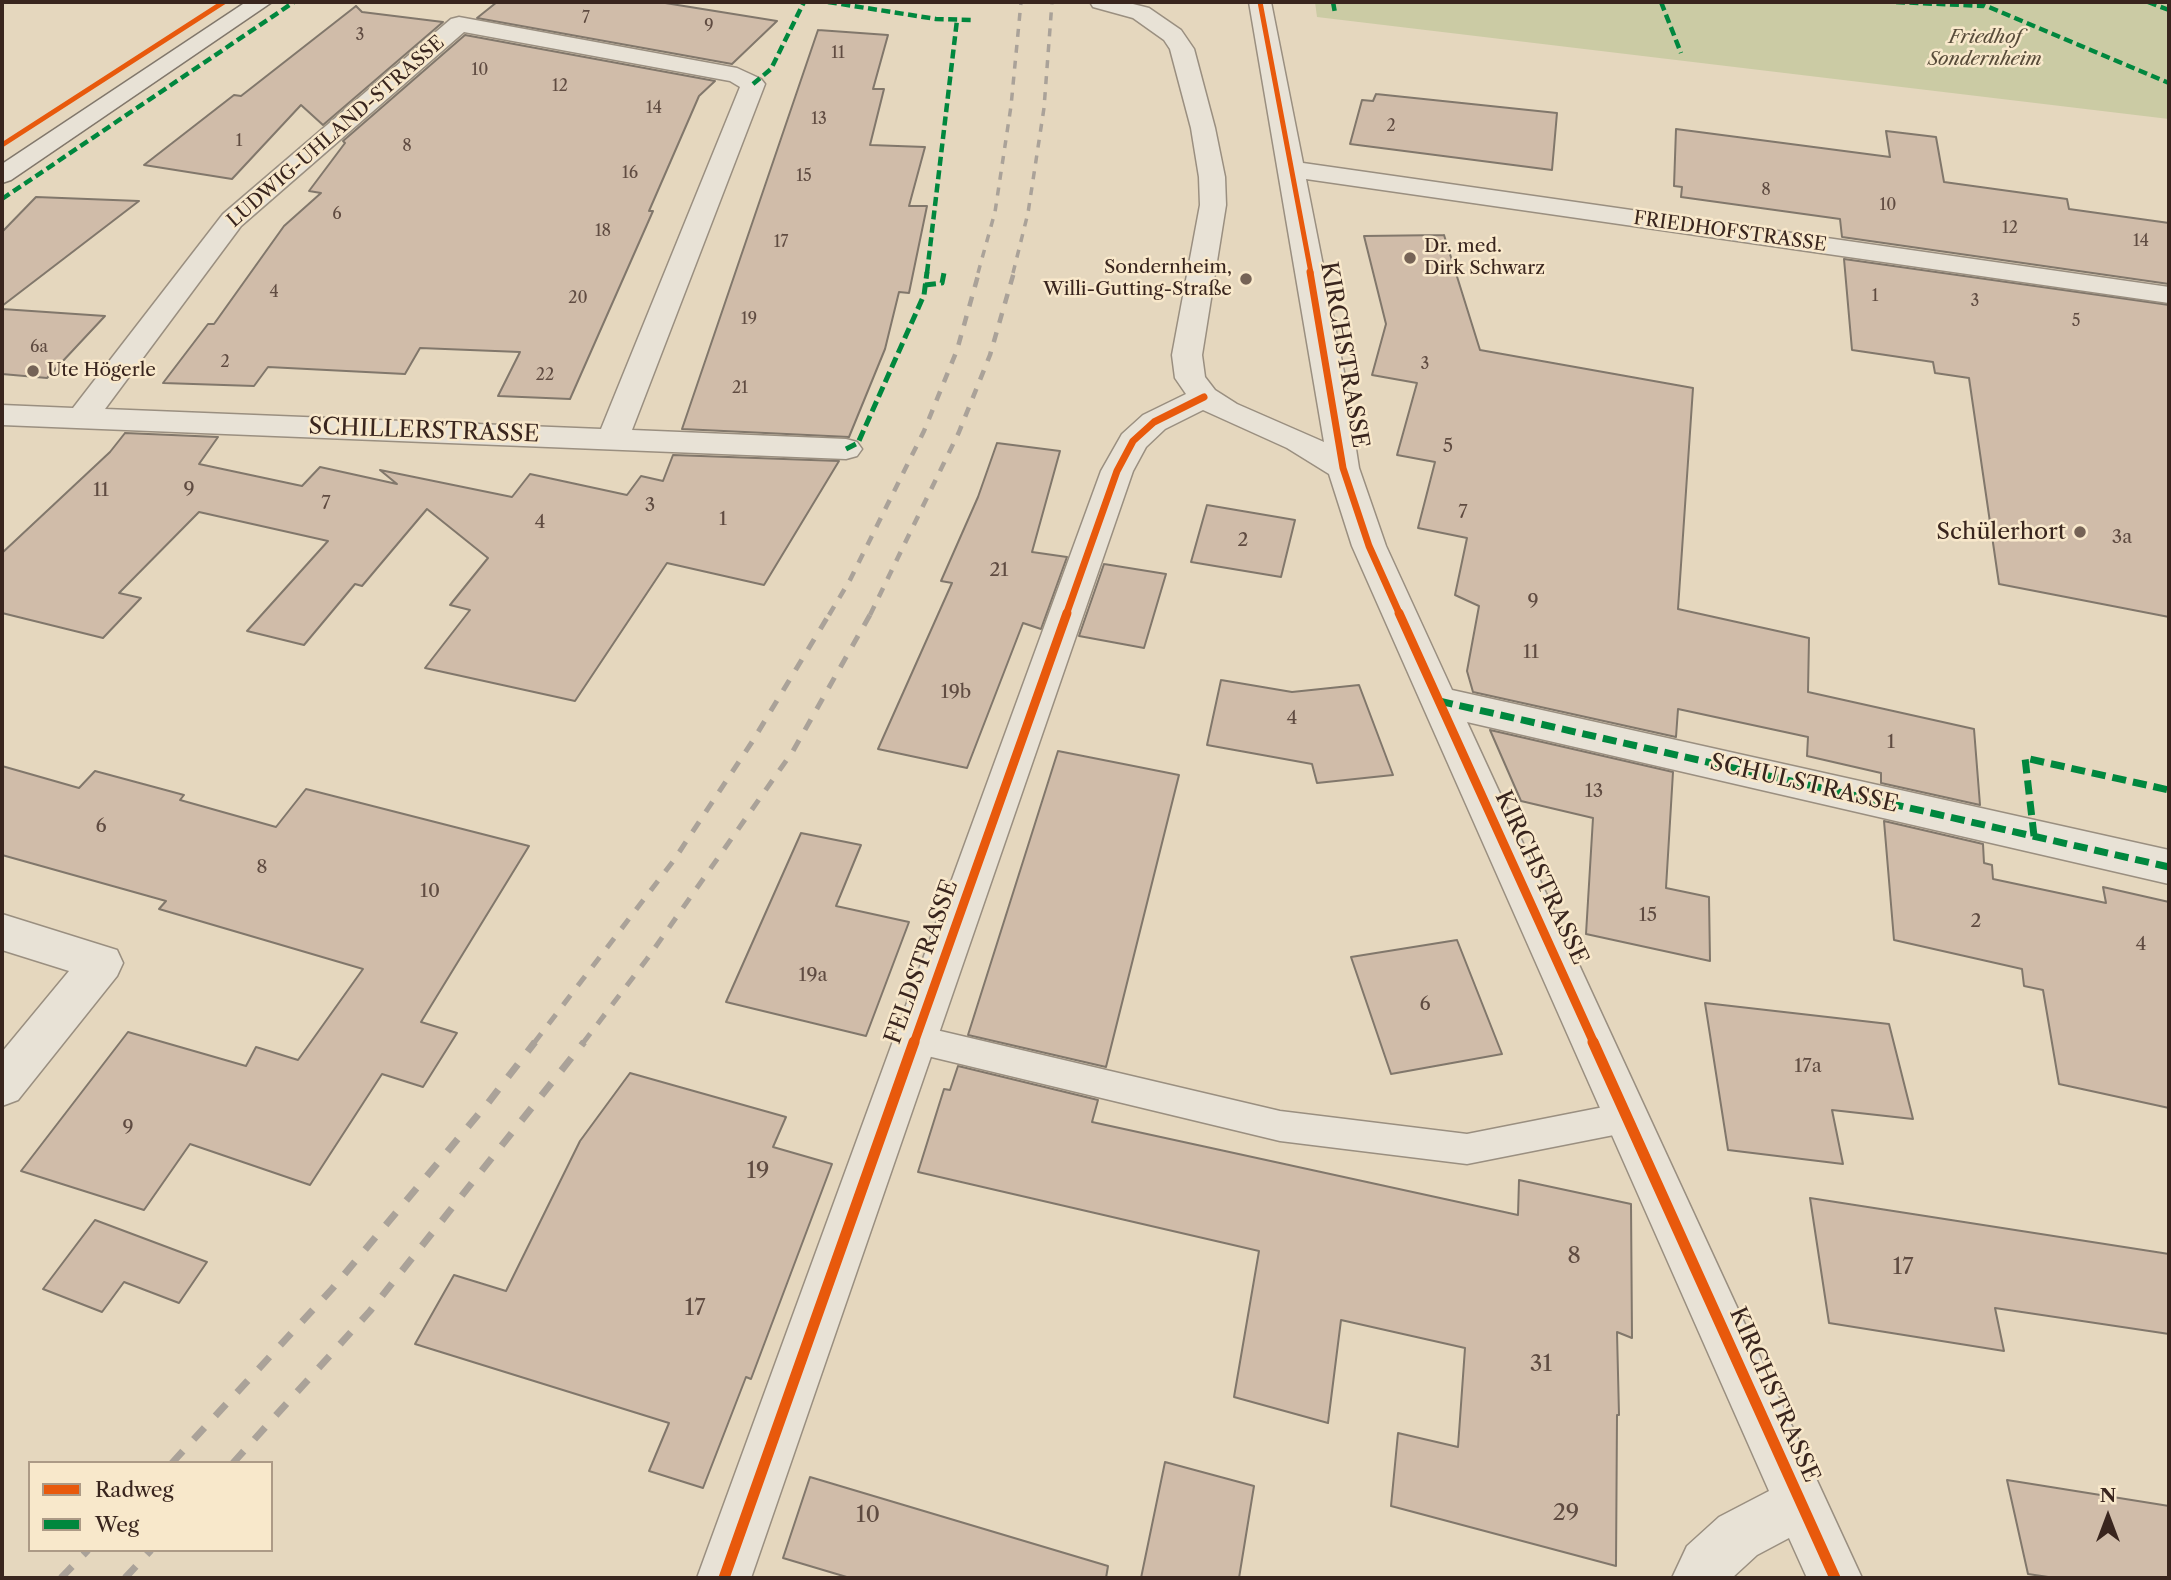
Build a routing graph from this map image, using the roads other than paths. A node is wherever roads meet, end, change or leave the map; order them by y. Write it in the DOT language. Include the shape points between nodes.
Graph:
graph roads {
  1 [pos="261,2"];
  2 [pos="1101,2"];
  3 [pos="1260,2"];
  4 [pos="1292,169"];
  5 [pos="2,175"];
  6 [pos="2169,295"];
  7 [pos="1204,397"];
  8 [pos="2,415"];
  9 [pos="82,418"];
  10 [pos="613,438"];
  11 [pos="846,449"];
  12 [pos="1343,468"];
  13 [pos="1439,701"];
  14 [pos="2169,867"];
  15 [pos="2,932"];
  16 [pos="915,1039"];
  17 [pos="2,1085"];
  18 [pos="1629,1117"];
  19 [pos="1801,1503"];
  20 [pos="724,1578"];
  21 [pos="1699,1578"];
  22 [pos="1835,1578"];
  1 -- 5 [label="street"];
  2 -- 7 [label="street" via="1131,9 1160,24 1182,49 1212,177 1213,205 1186,355 1190,378"];
  3 -- 4 [label="street, KIRCHSTRASSE"];
  4 -- 6 [label="street, FRIEDHOFSTRASSE"];
  4 -- 12 [label="street, KIRCHSTRASSE"];
  7 -- 12 [label="street" via="1310,446"];
  7 -- 16 [label="street, FELDSTRASSE" via="1154,422 1133,441 1117,471"];
  8 -- 9 [label="street, SCHILLERSTRASSE"];
  9 -- 10 [label="street, SCHILLERSTRASSE"];
  9 -- 10 [label="street, LUDWIG-UHLAND-STRASSE" via="232,219 459,24 737,75 753,83"];
  10 -- 11 [label="street, SCHILLERSTRASSE"];
  12 -- 13 [label="street, KIRCHSTRASSE" via="1369,546"];
  13 -- 14 [label="street, SCHULSTRASSE"];
  13 -- 18 [label="street, KIRCHSTRASSE"];
  15 -- 17 [label="street" via="102,963"];
  16 -- 18 [label="lane" via="1280,1126 1466,1149"];
  16 -- 20 [label="street, FELDSTRASSE"];
  18 -- 19 [label="street, KIRCHSTRASSE"];
  19 -- 21 [label="street" via="1738,1536 1706,1564"];
  19 -- 22 [label="street, KIRCHSTRASSE"];
}
